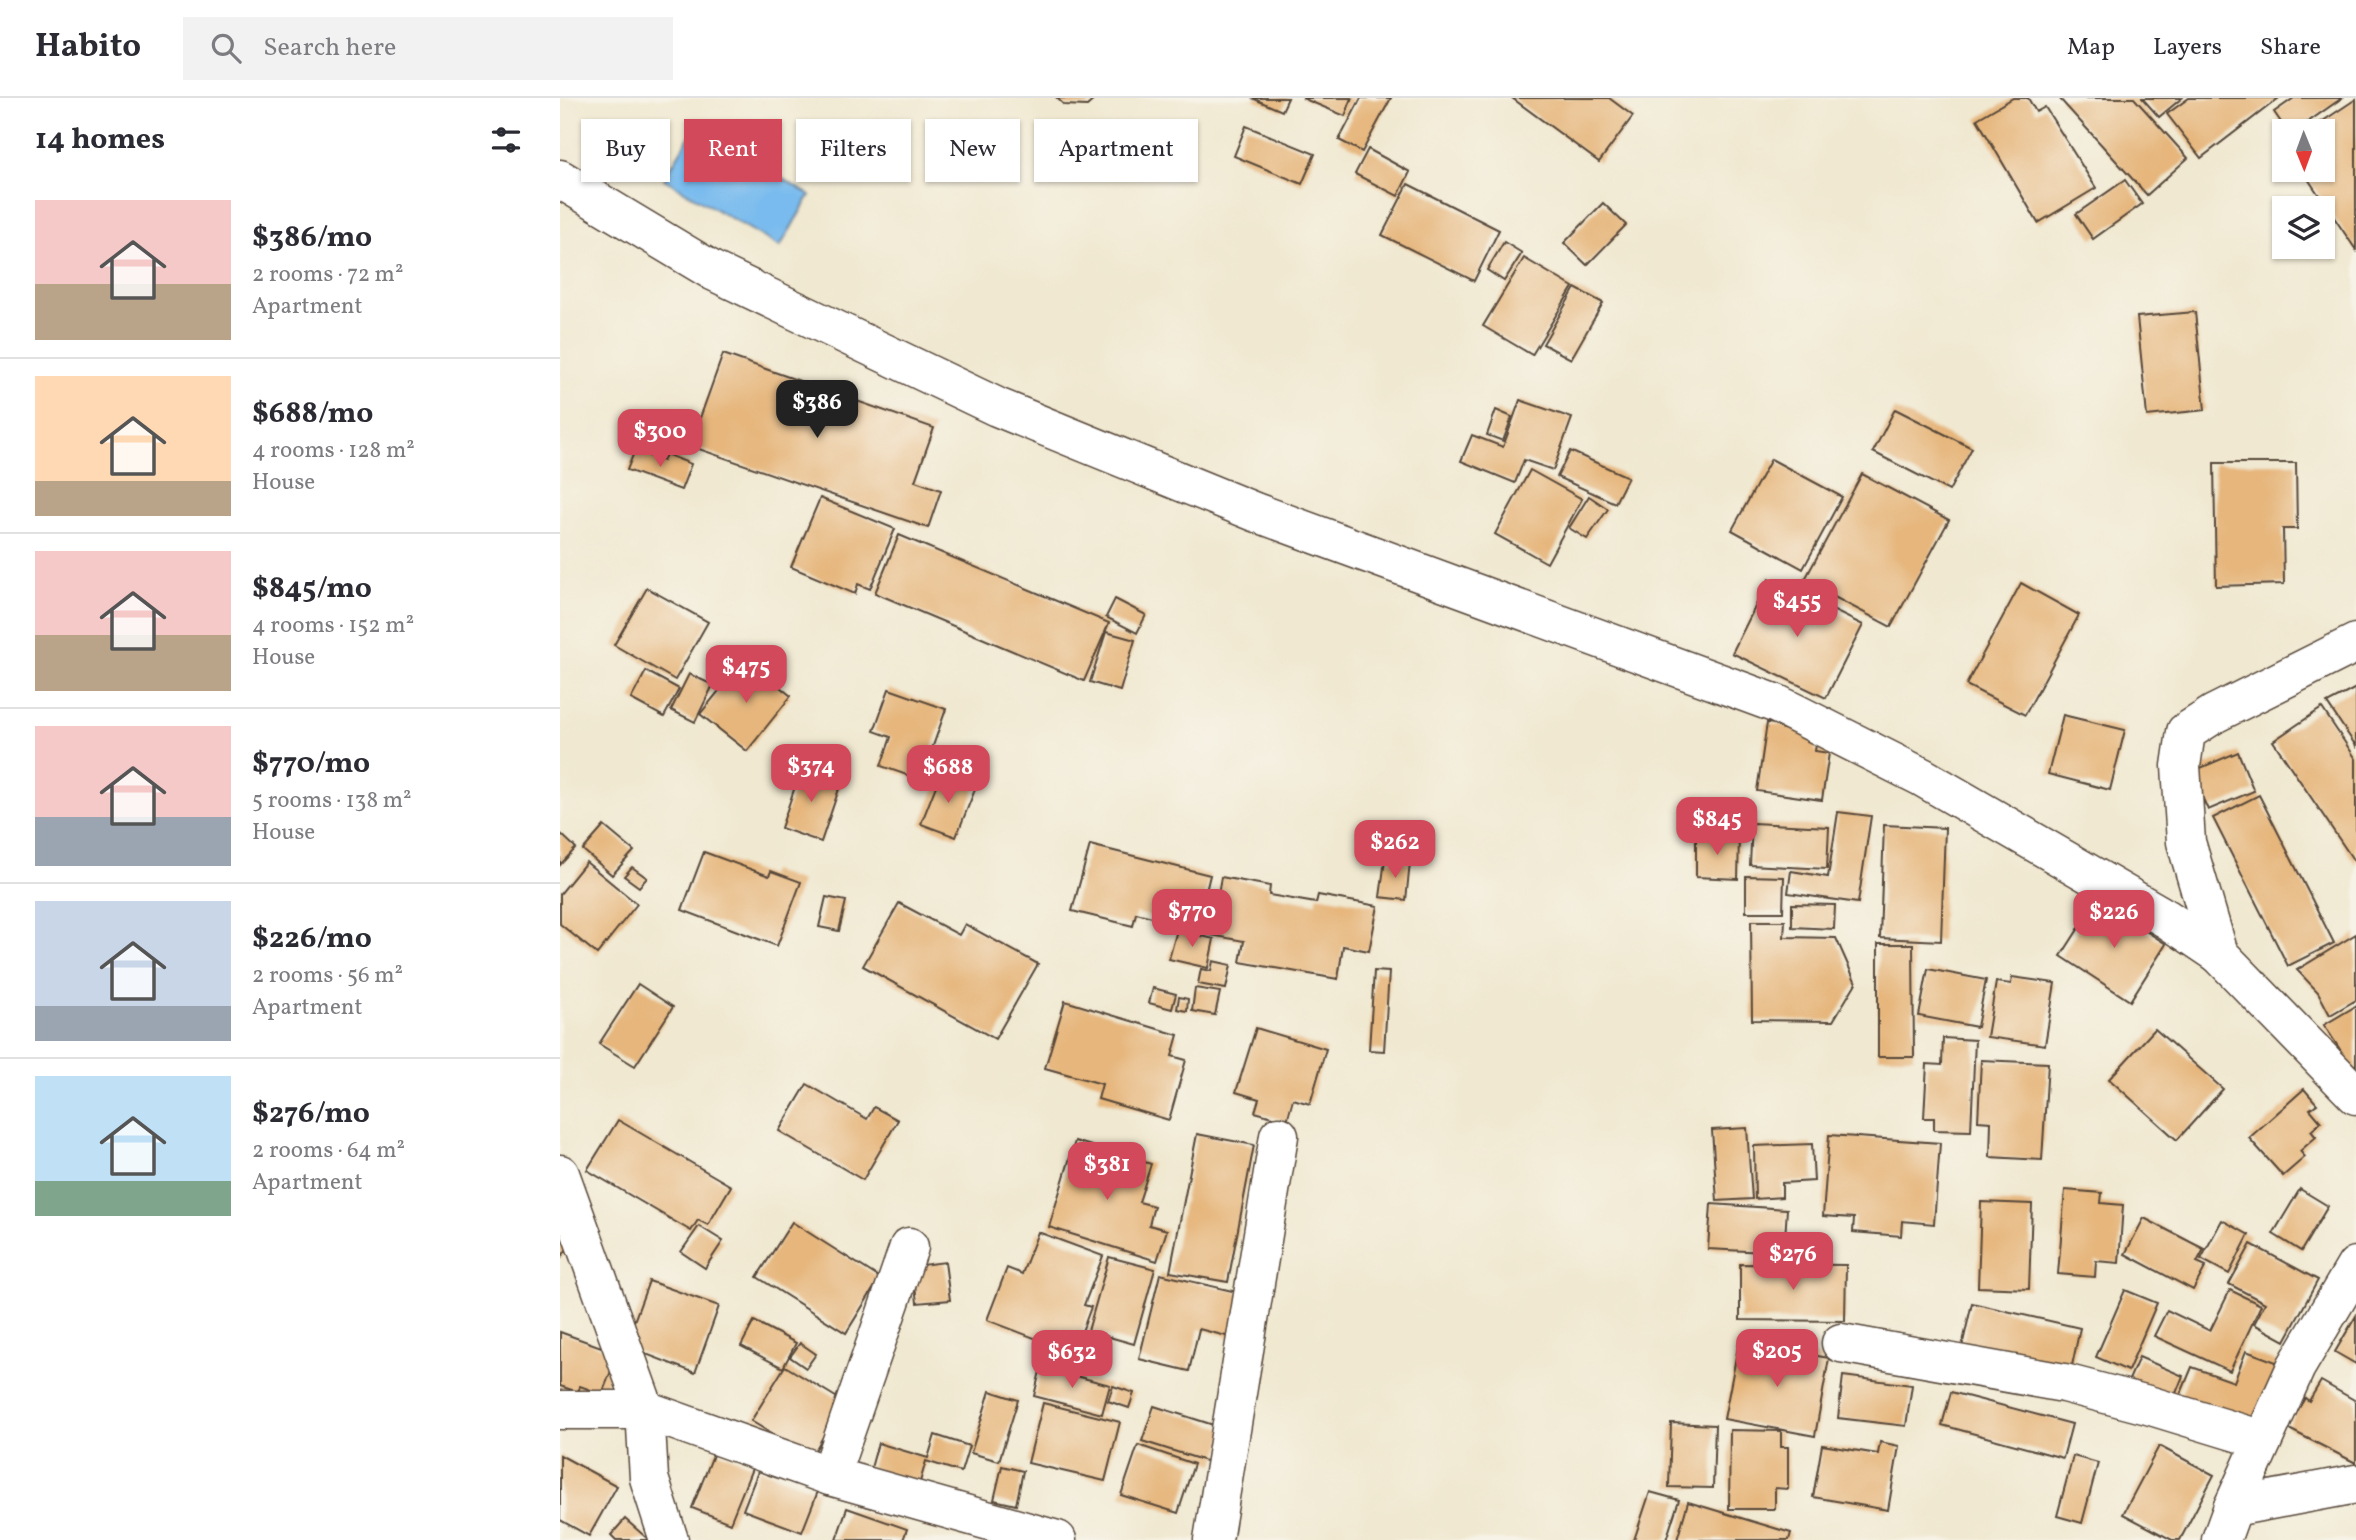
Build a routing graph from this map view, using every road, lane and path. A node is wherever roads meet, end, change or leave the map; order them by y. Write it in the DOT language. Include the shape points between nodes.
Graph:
graph roads {
  1 [pos="560,179"];
  2 [pos="2356,643"];
  3 [pos="2219,954"];
  4 [pos="2356,1095"];
  5 [pos="1279,1136"];
  6 [pos="560,1174"];
  7 [pos="909,1247"];
  8 [pos="2356,1266"];
  9 [pos="1841,1343"];
  10 [pos="560,1410"];
  11 [pos="645,1410"];
  12 [pos="2263,1440"];
  13 [pos="830,1476"];
  14 [pos="2356,1484"];
  15 [pos="2227,1523"];
  16 [pos="669,1540"];
  17 [pos="1057,1540"];
  18 [pos="1213,1540"];
  1 -- 3 [label="street" via="713,271 997,407 1255,512 1777,704 1933,784 2167,919"];
  2 -- 3 [label="street" via="2186,732 2180,766 2186,842"];
  3 -- 4 [label="street"];
  5 -- 18 [label="street"];
  6 -- 11 [label="street"];
  7 -- 13 [label="street"];
  8 -- 12 [label="street" via="2296,1367"];
  9 -- 12 [label="street" via="2064,1383"];
  10 -- 11 [label="street"];
  11 -- 13 [label="street"];
  11 -- 16 [label="street" via="649,1478"];
  12 -- 15 [label="street"];
  13 -- 17 [label="street"];
  14 -- 15 [label="street"];
}
